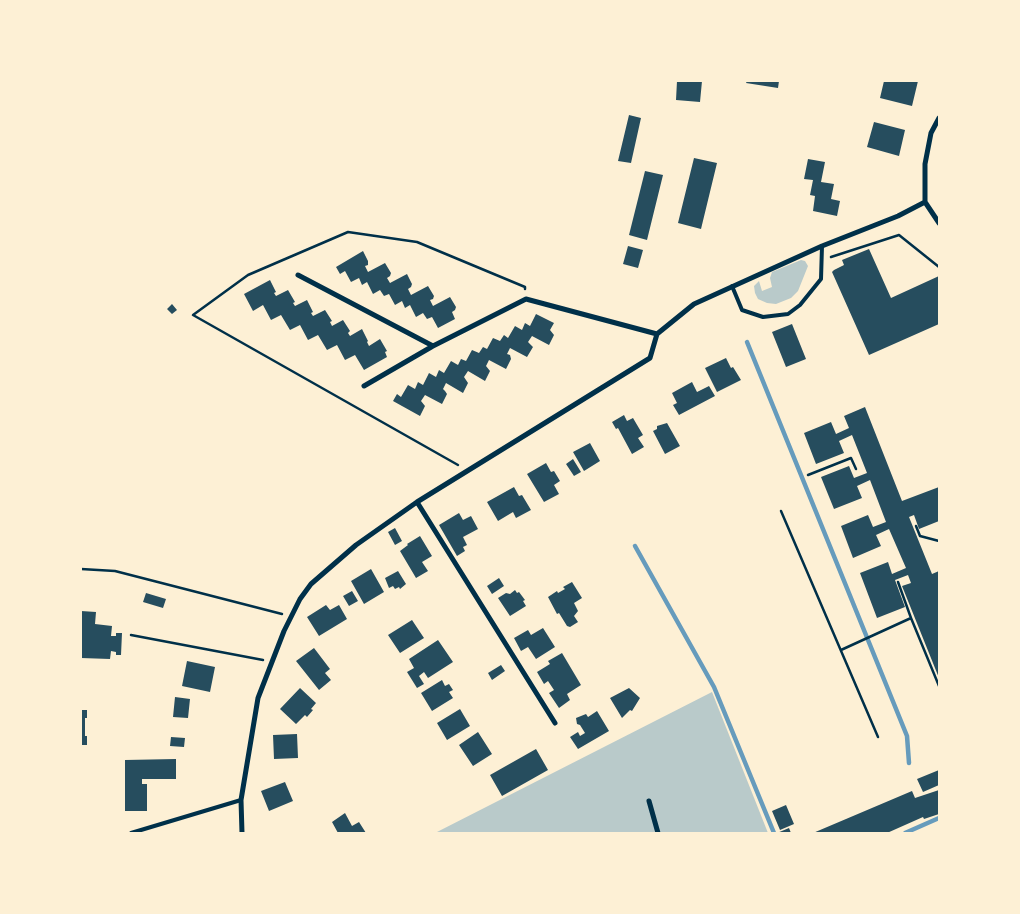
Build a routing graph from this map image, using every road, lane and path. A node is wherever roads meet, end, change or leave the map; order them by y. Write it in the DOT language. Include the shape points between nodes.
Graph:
graph roads {
  1 [pos="939,118"];
  2 [pos="925,202"];
  3 [pos="939,222"];
  4 [pos="822,246"];
  5 [pos="939,267"];
  6 [pos="298,275"];
  7 [pos="820,279"];
  8 [pos="732,286"];
  9 [pos="526,299"];
  10 [pos="657,334"];
  11 [pos="432,346"];
  12 [pos="364,386"];
  13 [pos="856,469"];
  14 [pos="468,470"];
  15 [pos="808,475"];
  16 [pos="417,502"];
  17 [pos="781,511"];
  18 [pos="916,526"];
  19 [pos="939,541"];
  20 [pos="81,569"];
  21 [pos="898,582"];
  22 [pos="279,613"];
  23 [pos="911,618"];
  24 [pos="131,635"];
  25 [pos="841,650"];
  26 [pos="272,662"];
  27 [pos="939,686"];
  28 [pos="554,723"];
  29 [pos="878,737"];
  30 [pos="241,800"];
  31 [pos="649,801"];
  32 [pos="131,833"];
  33 [pos="242,833"];
  34 [pos="658,833"];
  1 -- 2 [label="street" via="931,133 925,164"];
  2 -- 3 [label="street"];
  2 -- 4 [label="street"];
  4 -- 7 [label="lane"];
  4 -- 8 [label="street"];
  5 -- 7 [label="path" via="899,235 832,256"];
  6 -- 11 [label="street"];
  7 -- 8 [label="lane" via="800,305 788,314 763,317 742,310"];
  8 -- 10 [label="street" via="694,304"];
  9 -- 10 [label="street"];
  9 -- 11 [label="street"];
  9 -- 14 [label="path" via="525,287 417,242 348,232 248,275 193,315"];
  10 -- 14 [label="street" via="650,358"];
  11 -- 12 [label="street"];
  13 -- 15 [label="path" via="851,458"];
  14 -- 16 [label="street"];
  16 -- 26 [label="street" via="356,545 311,584 291,616"];
  16 -- 28 [label="street"];
  17 -- 25 [label="path"];
  18 -- 19 [label="path" via="920,536"];
  20 -- 22 [label="path" via="116,571"];
  21 -- 23 [label="path"];
  23 -- 25 [label="path"];
  23 -- 27 [label="path"];
  24 -- 26 [label="path"];
  25 -- 29 [label="path"];
  26 -- 30 [label="street" via="258,698"];
  30 -- 32 [label="lane"];
  30 -- 33 [label="street"];
  31 -- 34 [label="street"];
}
